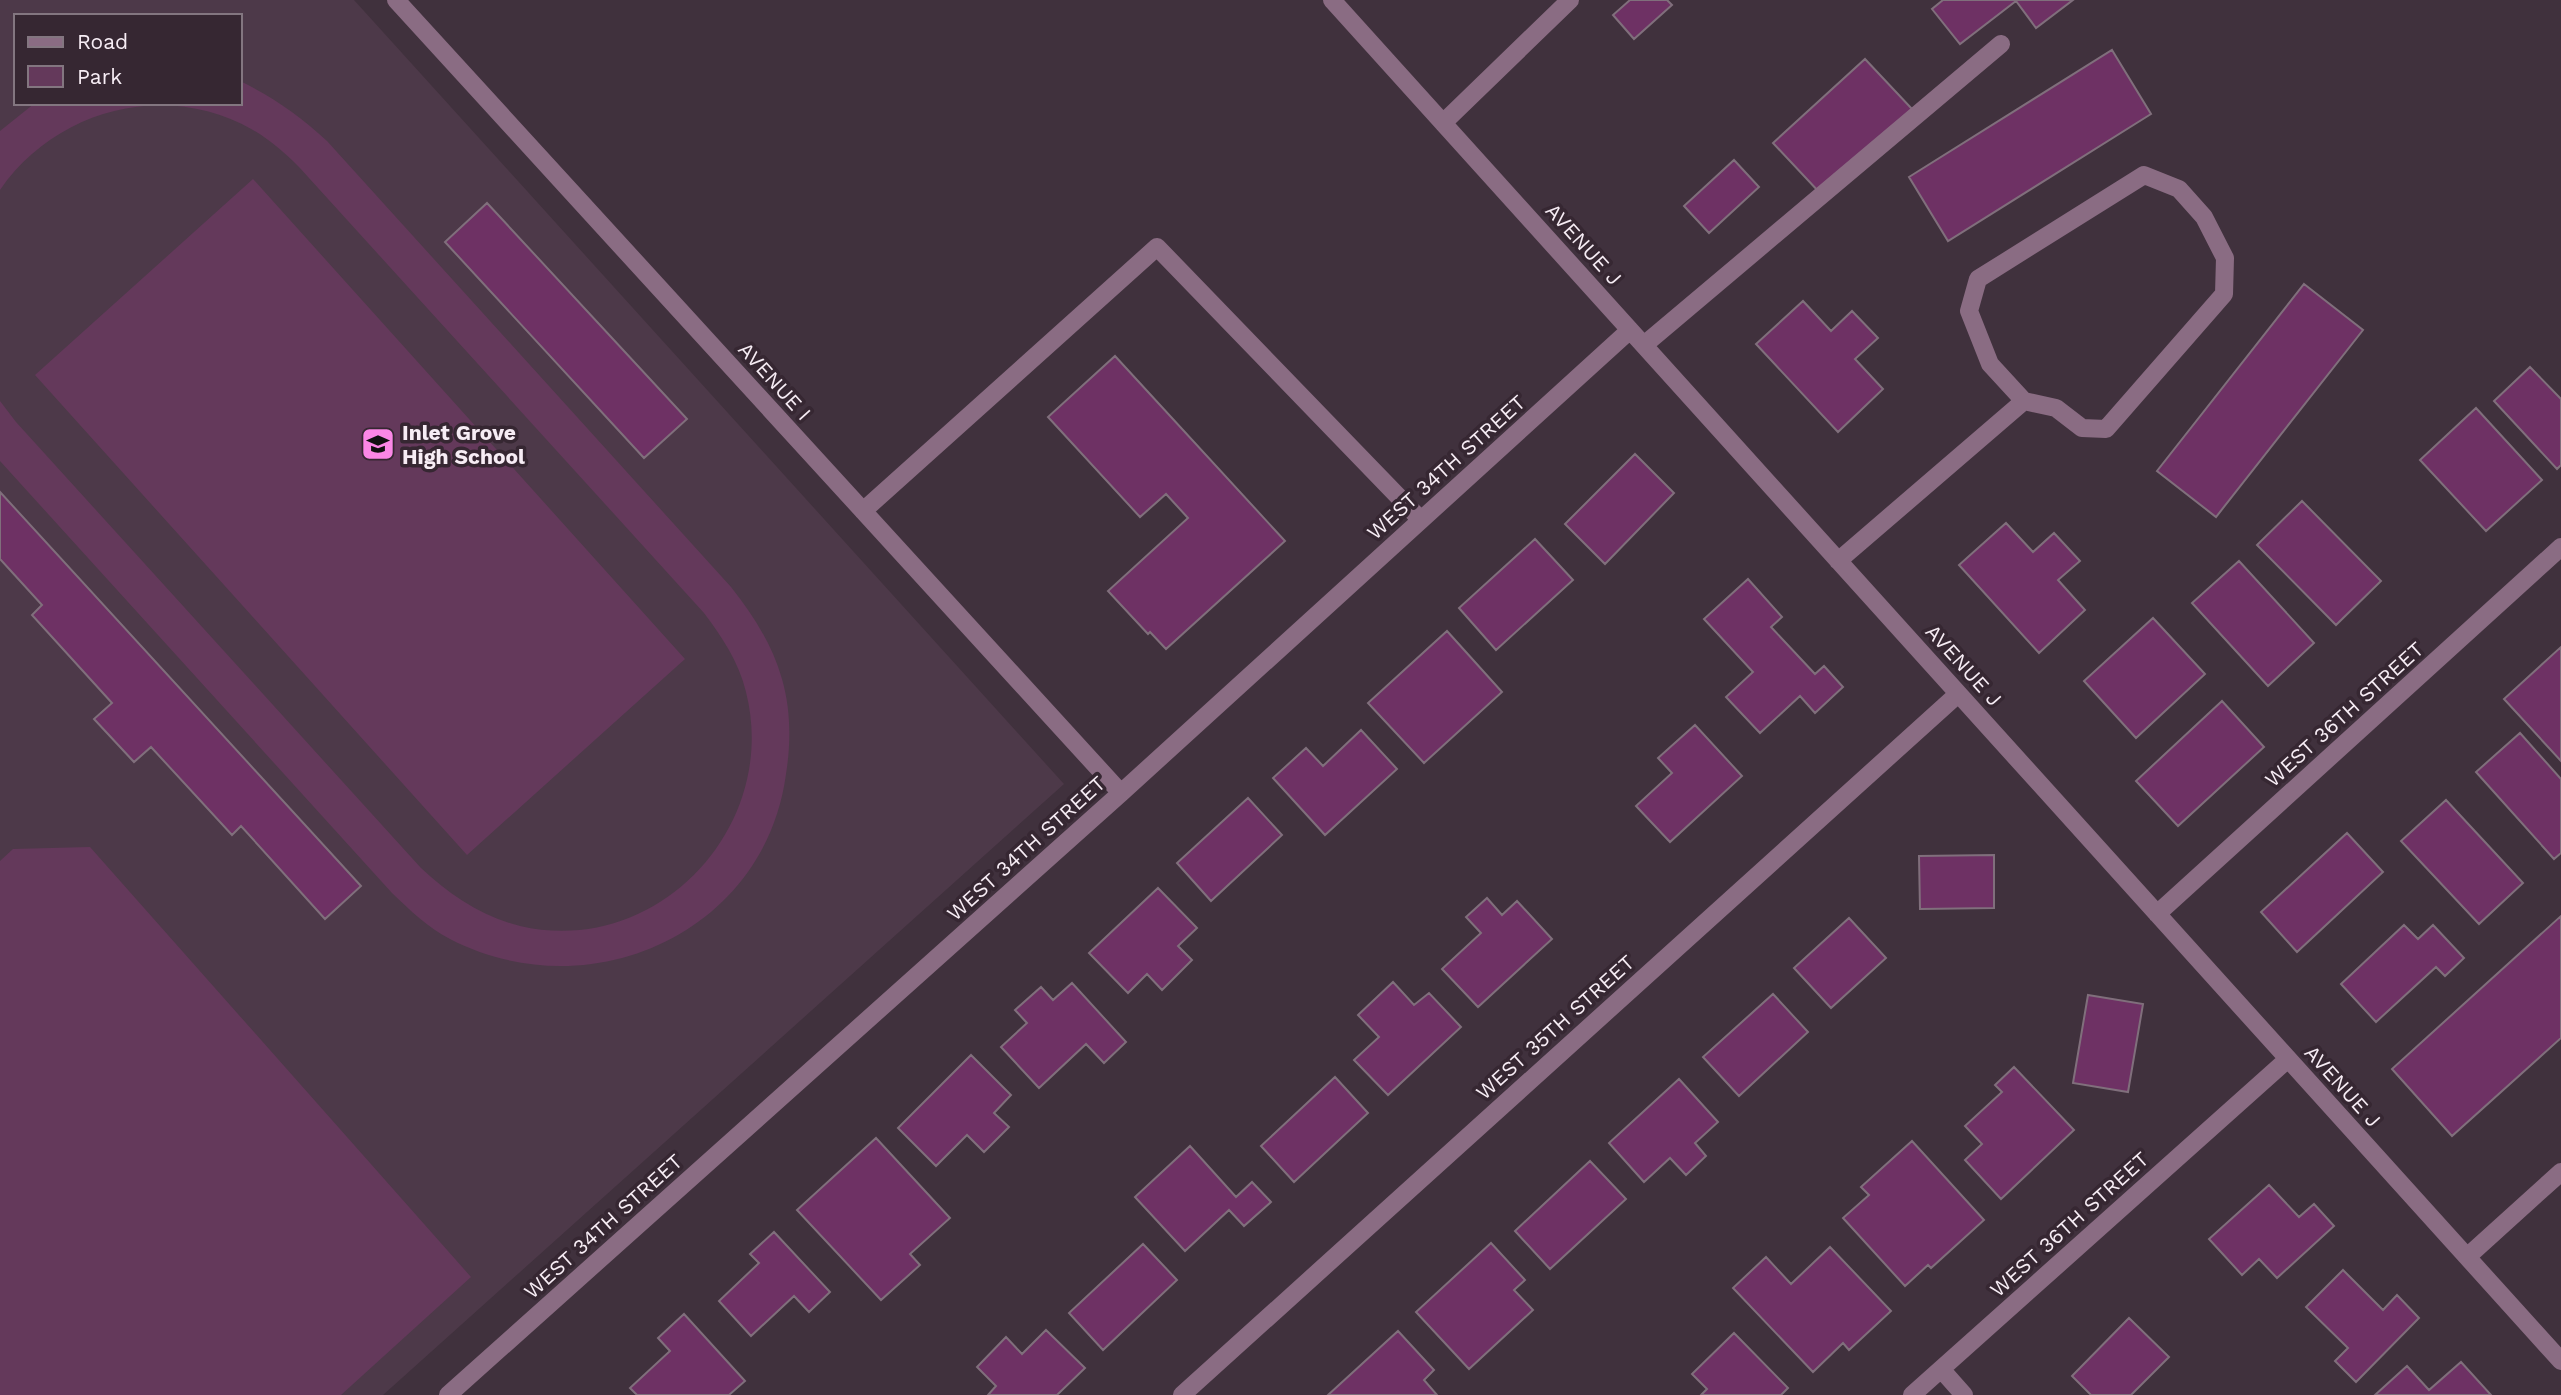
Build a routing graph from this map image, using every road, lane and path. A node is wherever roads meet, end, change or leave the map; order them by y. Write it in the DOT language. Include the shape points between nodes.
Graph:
graph roads {
  1 [pos="396,0"];
  2 [pos="1332,0"];
  3 [pos="1570,0"];
  4 [pos="2001,44"];
  5 [pos="1444,123"];
  6 [pos="1630,330"];
  7 [pos="1644,345"];
  8 [pos="2024,401"];
  9 [pos="863,511"];
  10 [pos="1421,520"];
  11 [pos="2561,547"];
  12 [pos="1838,561"];
  13 [pos="1958,694"];
  14 [pos="1121,793"];
  15 [pos="2157,914"];
  16 [pos="2288,1059"];
  17 [pos="2557,1183"];
  18 [pos="2467,1257"];
  19 [pos="2561,1361"];
  20 [pos="1941,1369"];
  21 [pos="448,1395"];
  22 [pos="1181,1395"];
  23 [pos="1912,1395"];
  24 [pos="1964,1395"];
  1 -- 9 [label="street, AVENUE I"];
  2 -- 5 [label="street, AVENUE J"];
  3 -- 5 [label="street"];
  4 -- 7 [label="street"];
  5 -- 6 [label="street, AVENUE J"];
  6 -- 7 [label="street, AVENUE J"];
  6 -- 10 [label="street, WEST 34TH STREET"];
  7 -- 12 [label="street, AVENUE J"];
  8 -- 8 [label="street" via="2056,408 2082,428 2106,429 2224,294 2225,258 2204,217 2179,189 2144,175 1978,279 1969,311 1990,364"];
  8 -- 12 [label="street"];
  9 -- 10 [label="street" via="1157,247"];
  9 -- 14 [label="street, AVENUE I"];
  10 -- 14 [label="street, WEST 34TH STREET"];
  11 -- 15 [label="street, WEST 36TH STREET"];
  12 -- 13 [label="street, AVENUE J"];
  13 -- 15 [label="street, AVENUE J"];
  13 -- 22 [label="street, WEST 35TH STREET"];
  14 -- 21 [label="street, WEST 34TH STREET"];
  15 -- 16 [label="street, AVENUE J"];
  16 -- 18 [label="street, AVENUE J"];
  16 -- 20 [label="street, WEST 36TH STREET"];
  17 -- 18 [label="street"];
  18 -- 19 [label="street, AVENUE J"];
  20 -- 23 [label="street, WEST 36TH STREET"];
  20 -- 24 [label="street"];
}
